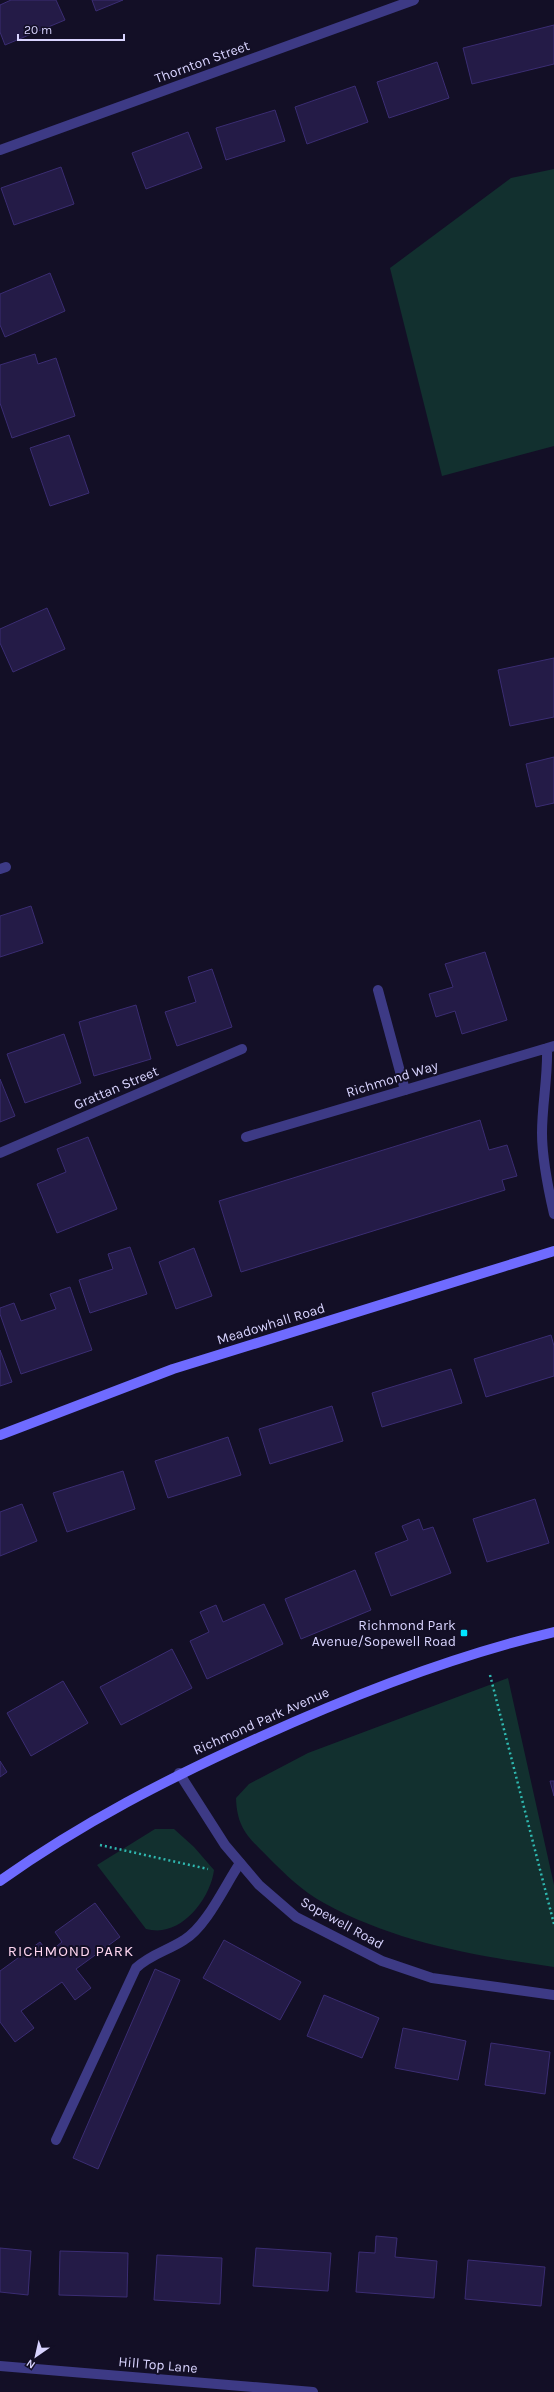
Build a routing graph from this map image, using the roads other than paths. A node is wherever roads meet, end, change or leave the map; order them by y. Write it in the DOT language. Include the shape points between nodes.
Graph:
graph roads {
  1 [pos="414,0"];
  2 [pos="0,150"];
  3 [pos="378,990"];
  4 [pos="550,1047"];
  5 [pos="242,1049"];
  6 [pos="405,1090"];
  7 [pos="246,1137"];
  8 [pos="0,1153"];
  9 [pos="554,1214"];
  10 [pos="554,1251"];
  11 [pos="0,1434"];
  12 [pos="554,1632"];
  13 [pos="178,1773"];
  14 [pos="240,1863"];
  15 [pos="0,1881"];
  16 [pos="554,1995"];
  17 [pos="56,2140"];
  18 [pos="0,2366"];
  19 [pos="313,2392"];
  1 -- 2 [label="street, Thornton Street"];
  3 -- 6 [label="street"];
  4 -- 6 [label="street, Richmond Way"];
  4 -- 9 [label="street, Richmond Way" via="542,1133 543,1156"];
  5 -- 8 [label="street, Grattan Street"];
  6 -- 7 [label="street, Richmond Way"];
  10 -- 11 [label="street, Meadowhall Road" via="173,1369"];
  12 -- 13 [label="street, Richmond Park Avenue" via="406,1676 325,1707"];
  13 -- 14 [label="street, Sopewell Road" via="225,1845"];
  13 -- 15 [label="street, Richmond Park Avenue" via="64,1837"];
  14 -- 16 [label="street, Sopewell Road" via="259,1885 296,1917 382,1961 432,1978"];
  14 -- 17 [label="street" via="210,1911 184,1940 148,1957 136,1968"];
  18 -- 19 [label="street, Hill Top Lane"];
}
